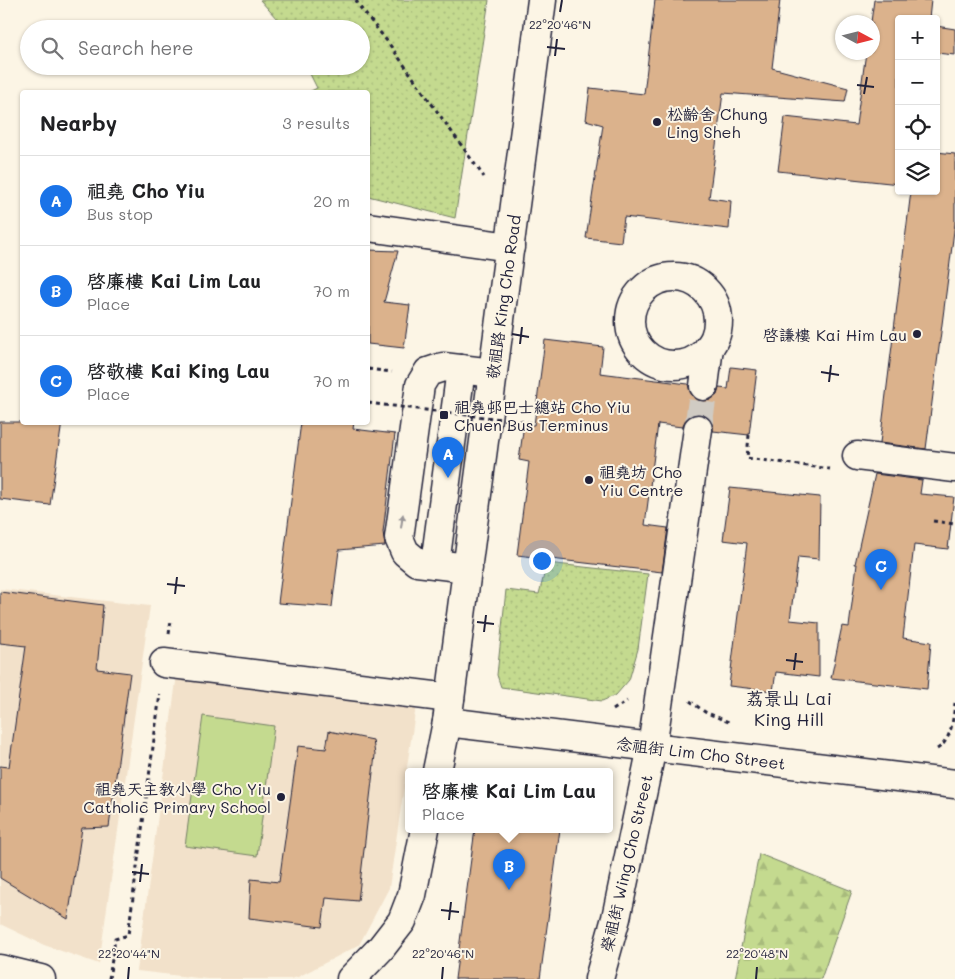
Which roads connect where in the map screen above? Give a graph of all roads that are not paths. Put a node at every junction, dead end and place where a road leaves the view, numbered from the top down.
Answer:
1 (542, 0) edge
2 (370, 227) edge
3 (510, 247) junction
4 (709, 347) dead end
5 (461, 369) junction
6 (493, 373) junction
7 (704, 386) tunnel mouth
8 (698, 429) tunnel mouth
9 (857, 456) dead end
10 (955, 468) edge
11 (435, 564) junction
12 (468, 568) junction
13 (164, 663) road end
14 (449, 710) junction
15 (652, 747) junction
16 (438, 768) edge
17 (955, 784) edge
18 (423, 833) edge
19 (0, 969) edge
20 (41, 979) edge
21 (351, 979) edge
22 (598, 979) edge

1 - 3 street, 敬祖路 King Cho Road
2 - 3 street
3 - 6 street, 敬祖路 King Cho Road
4 - 7 street
5 - 6 street
5 - 11 street
11 -> 5 street
6 - 12 street, 敬祖路 King Cho Road
8 - 15 street, 榮祖街 Wing Cho Street
9 - 10 street
11 - 12 street
12 - 14 street, 敬祖路 King Cho Road
13 - 14 street, 念祖街 Lim Cho Street
14 - 15 street, 念祖街 Lim Cho Street
14 - 16 street, 敬祖路 King Cho Road
15 - 17 street, 念祖街 Lim Cho Street
15 - 22 street, 榮祖街 Wing Cho Street
18 - 21 street
19 - 20 street

